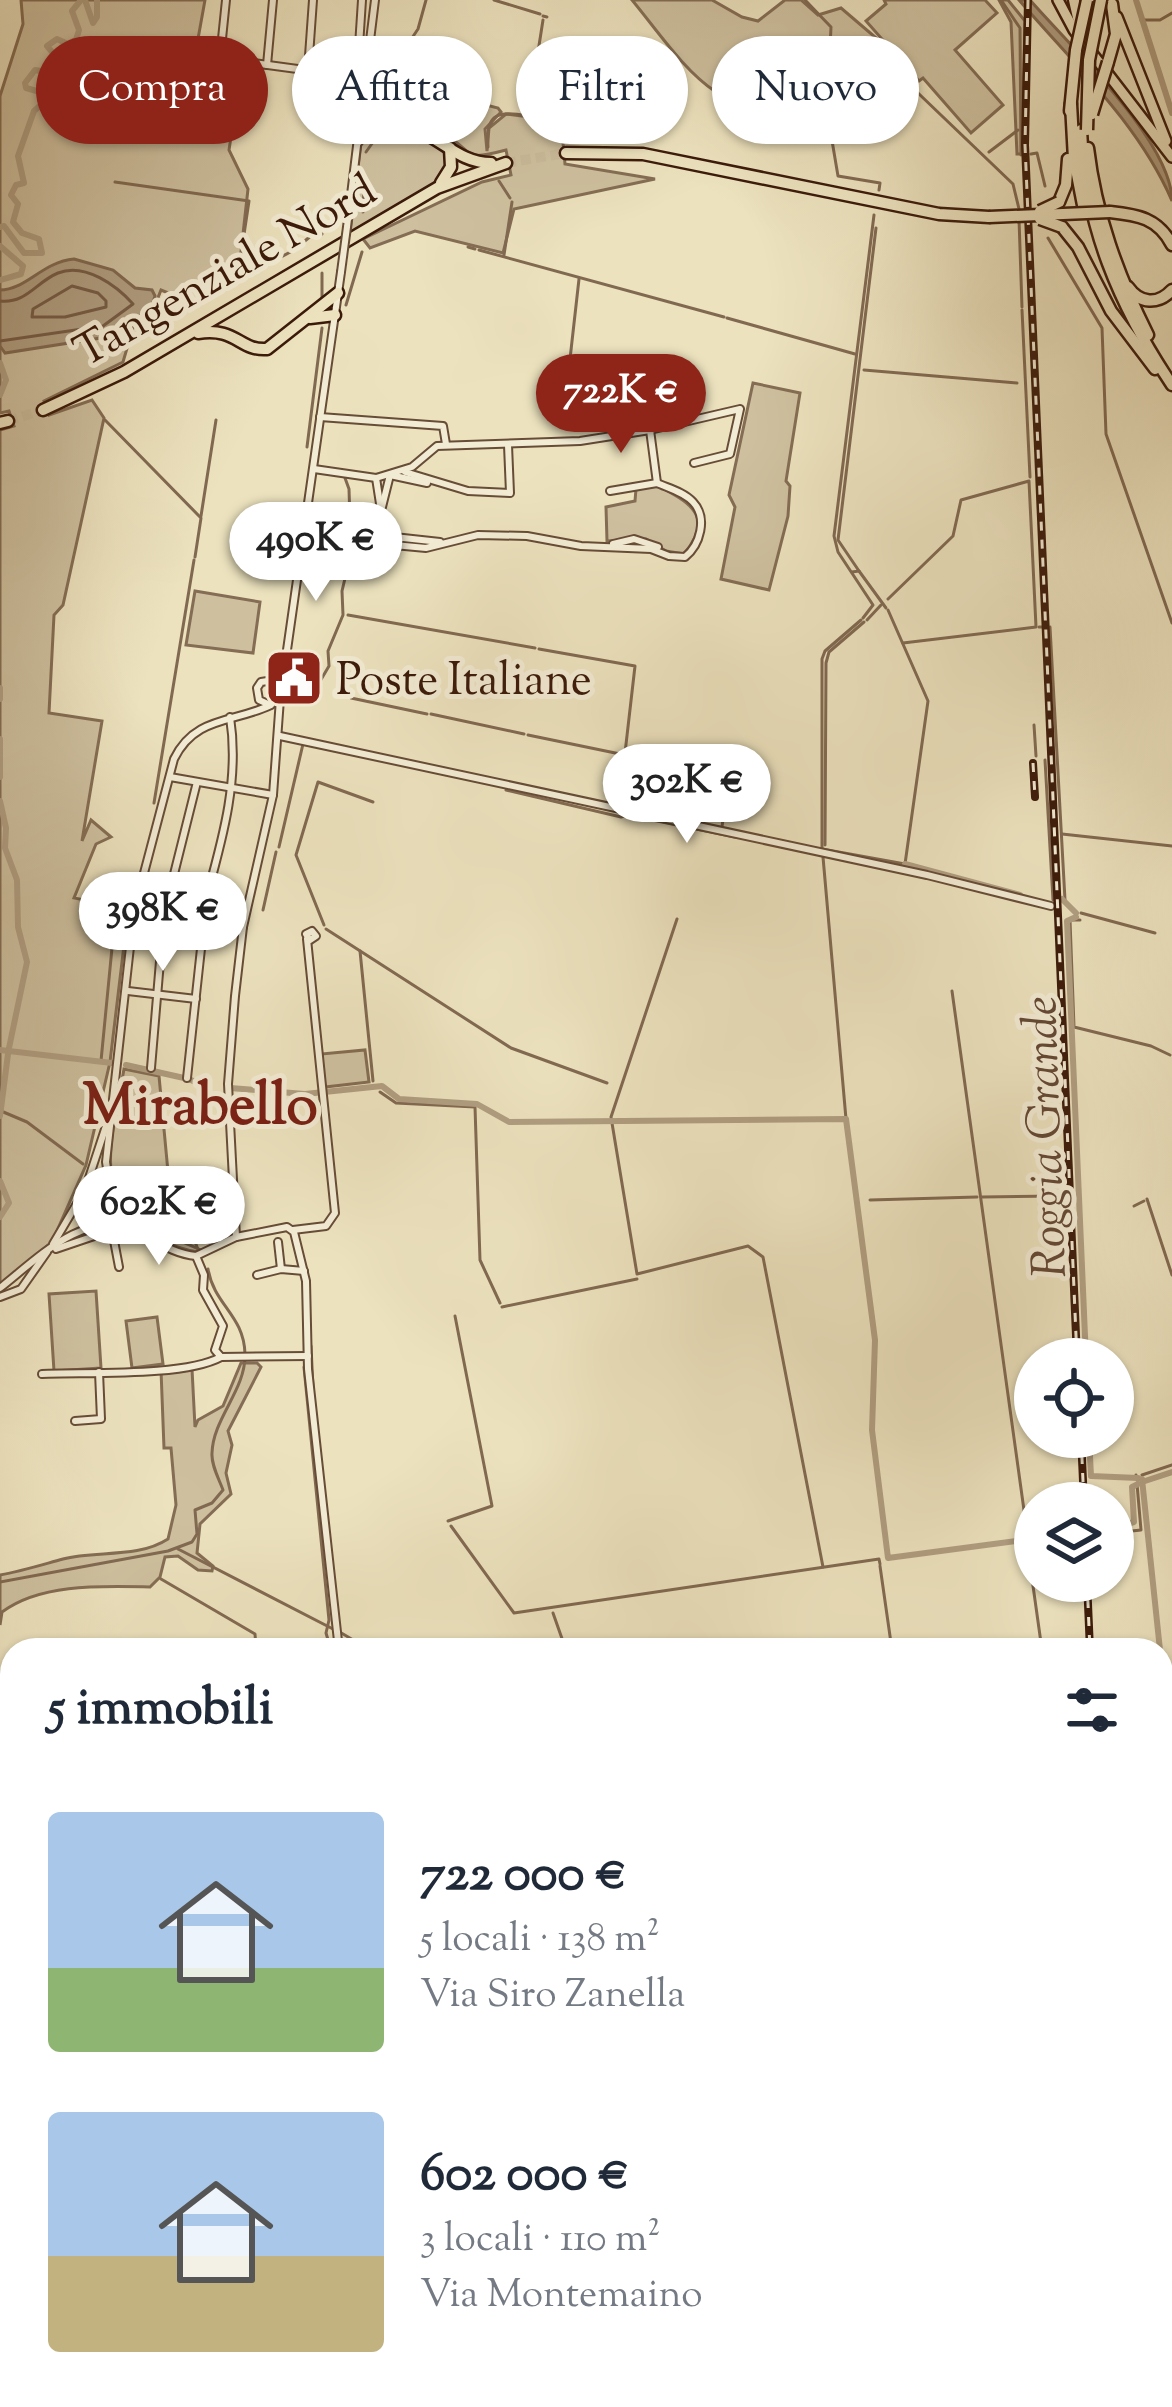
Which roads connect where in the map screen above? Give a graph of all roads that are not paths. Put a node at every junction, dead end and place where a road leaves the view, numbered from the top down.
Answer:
1 (226, 0) edge
2 (273, 0) edge
3 (313, 0) edge
4 (362, 0) edge
5 (375, 0) edge
6 (1056, 0) edge
7 (1074, 0) edge
8 (1105, 3) edge
9 (222, 36) edge
10 (310, 36) edge
11 (361, 36) edge
12 (370, 36) edge
13 (1076, 50) junction
14 (268, 54) edge
15 (1136, 65) junction
16 (1114, 80) junction
17 (1071, 104) junction
18 (1084, 130) junction
19 (357, 144) edge
20 (359, 144) edge
21 (446, 144) edge
22 (450, 148) junction
23 (566, 152) tunnel mouth
24 (355, 157) junction
25 (1172, 157) edge
26 (1091, 168) junction
27 (437, 188) junction
28 (985, 217) junction
29 (1108, 240) junction
30 (1172, 245) edge
31 (1104, 258) junction
32 (1172, 290) edge
33 (338, 293) junction
34 (251, 298) junction
35 (314, 315) junction
36 (335, 315) junction
37 (334, 332) junction
38 (189, 335) junction
39 (238, 338) junction
40 (1172, 373) edge
41 (1172, 386) edge
42 (43, 410) tunnel mouth
43 (724, 410) junction
44 (320, 417) junction
45 (650, 430) junction
46 (736, 434) junction
47 (446, 444) junction
48 (508, 445) junction
49 (694, 463) dead end
50 (313, 469) junction
51 (401, 471) junction
52 (390, 476) junction
53 (376, 478) junction
54 (656, 483) junction
55 (443, 484) junction
56 (610, 491) dead end
57 (381, 512) junction
58 (287, 667) junction
59 (274, 680) junction
60 (258, 698) junction
61 (277, 700) junction
62 (244, 713) junction
63 (230, 717) junction
64 (280, 736) junction
65 (170, 777) junction
66 (197, 782) junction
67 (232, 788) junction
68 (273, 795) junction
69 (1050, 906) dead end
70 (134, 910) junction
71 (164, 914) junction
72 (202, 921) junction
73 (243, 926) junction
74 (307, 939) dead end
75 (126, 991) junction
76 (158, 995) junction
77 (196, 998) junction
78 (151, 1068) dead end
79 (188, 1078) dead end
80 (115, 1090) junction
81 (84, 1192) junction
82 (111, 1193) junction
83 (114, 1203) junction
84 (75, 1212) junction
85 (95, 1229) junction
86 (293, 1230) junction
87 (136, 1231) junction
88 (236, 1237) junction
89 (278, 1242) dead end
90 (51, 1248) junction
91 (196, 1256) junction
92 (119, 1267) dead end
93 (280, 1269) junction
94 (304, 1271) junction
95 (257, 1275) dead end
96 (0, 1288) edge
97 (0, 1297) edge
98 (218, 1353) junction
99 (308, 1356) junction
100 (99, 1372) junction
101 (42, 1375) dead end
102 (75, 1420) dead end
103 (338, 1638) edge

1 - 9 street
2 - 14 street
3 - 10 street
4 - 11 street
5 - 12 street
6 - 16 main road
7 - 13 highway, bridge
8 - 13 highway, bridge
8 - 15 main road
8 - 18 highway, bridge
8 - 26 highway, bridge
13 - 17 highway
15 - 16 main road
15 - 25 main road
16 - 25 main road
17 - 28 highway, bridge
17 - 31 highway
18 - 26 highway
18 - 31 highway
19 - 24 street
20 - 24 street
21 - 22 highway
22 - 27 highway
22 - 27 highway, Tangenziale Nord
23 - 28 highway
24 - 33 street, bridge
26 - 29 highway
27 - 34 highway, Tangenziale Nord
28 - 30 highway, bridge
28 - 41 highway, bridge
29 - 32 highway
29 - 40 highway
31 - 41 highway
33 - 35 highway
33 - 36 street
34 - 38 highway, Tangenziale Nord
34 - 39 highway
35 - 36 highway
35 - 37 highway
35 - 39 highway
36 - 37 street
37 - 44 street
38 - 39 highway
38 - 42 highway, Tangenziale Nord
43 - 45 street
43 - 46 street
43 - 46 street
44 - 47 street
44 - 50 street
45 - 48 street
45 - 54 street
46 - 49 street
47 - 48 street
47 - 51 street
48 - 55 street
50 - 53 street
50 - 58 street
51 - 52 street
51 - 55 street
52 - 53 street
52 - 55 street
52 - 57 street
53 - 57 street
54 - 56 street
54 - 57 street
58 - 59 street
58 - 61 street
59 - 60 street
59 - 61 street
60 - 61 street
60 - 62 street
61 - 62 street
61 - 64 street
62 - 63 street
63 - 65 street
63 - 67 street
64 - 68 street
64 - 69 street
65 - 66 street
65 - 70 street
66 - 67 street
66 - 71 street
67 - 68 street
67 - 72 street
68 - 73 street
70 - 71 street
70 - 75 street
71 - 72 street
71 - 76 street
72 - 73 street
72 - 77 street
73 - 88 street
74 - 86 street
75 - 76 street
75 - 80 street
76 - 77 street
76 - 78 street
77 - 79 street
80 - 81 street
80 - 82 street
81 - 82 street
81 - 84 street
82 - 83 street
83 - 85 street
83 - 87 street
84 - 85 street
84 - 90 street
85 - 87 street
85 - 90 street
85 - 92 street
86 - 88 street
86 - 94 street
87 - 91 street
88 - 91 street
89 - 93 street
90 - 96 street
90 - 97 street
91 - 98 street
93 - 94 street
93 - 95 street
94 - 99 street
98 - 99 street
98 - 100 street
99 - 103 street
100 - 101 street
100 - 102 street

